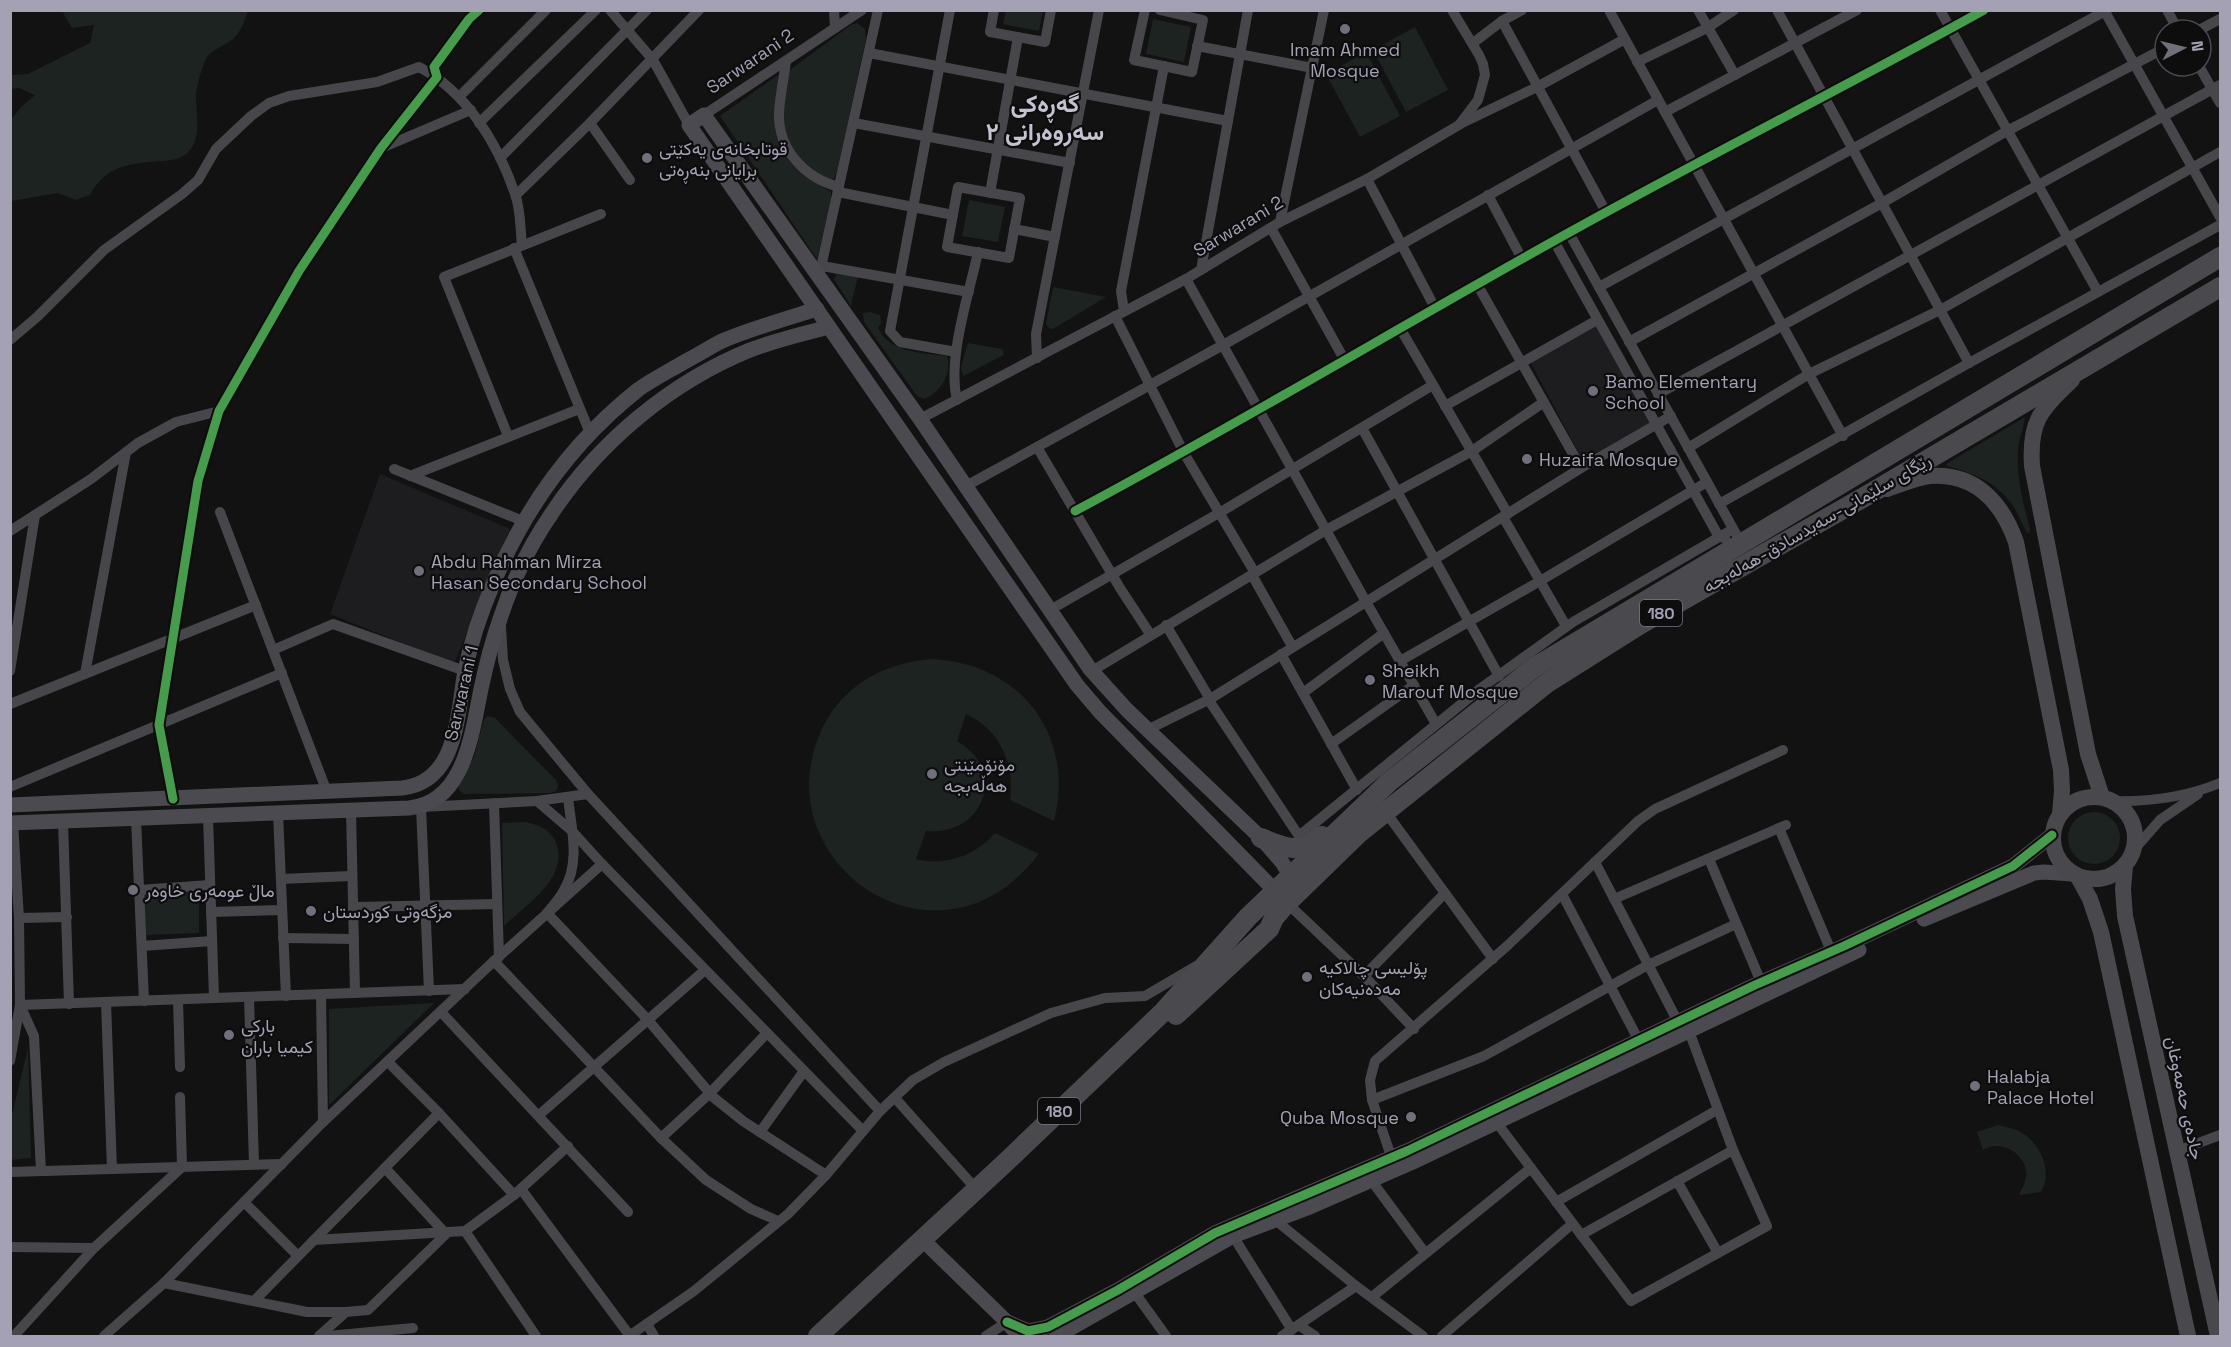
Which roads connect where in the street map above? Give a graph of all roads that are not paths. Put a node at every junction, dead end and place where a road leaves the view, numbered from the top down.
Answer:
1 (479, 10) edge
2 (546, 10) edge
3 (596, 10) edge
4 (610, 10) edge
5 (647, 10) edge
6 (699, 10) edge
7 (834, 10) edge
8 (862, 10) edge
9 (878, 10) edge
10 (950, 10) edge
11 (994, 10) edge
12 (1051, 10) edge
13 (1099, 10) edge
14 (1145, 10) edge
15 (1160, 10) edge
16 (1248, 10) edge
17 (1324, 10) edge
18 (1452, 10) edge
19 (1522, 10) edge
20 (1609, 10) edge
21 (1698, 10) edge
22 (1734, 10) edge
23 (1777, 10) edge
24 (1857, 10) edge
25 (1940, 10) edge
26 (1984, 10) edge
27 (2105, 11) edge
28 (1173, 12) edge
29 (466, 15) edge
30 (1502, 21) junction
31 (835, 28) junction
32 (1707, 28) junction
33 (1951, 29) junction
34 (628, 32) junction
35 (1018, 37) junction
36 (1625, 39) junction
37 (1473, 44) junction
38 (1795, 44) junction
39 (1197, 46) junction
40 (869, 53) junction
41 (1240, 54) junction
42 (2153, 54) edge
43 (653, 60) junction
44 (786, 61) junction
45 (1637, 62) junction
46 (2134, 64) junction
47 (940, 66) junction
48 (1164, 66) junction
49 (1313, 68) junction
50 (1735, 75) junction
51 (437, 77) junction
52 (1010, 79) junction
53 (1979, 80) junction
54 (1538, 87) junction
55 (2217, 87) edge
56 (1083, 93) junction
57 (1823, 96) junction
58 (459, 97) junction
59 (1658, 100) junction
60 (2220, 104) edge
61 (1156, 107) junction
62 (471, 110) junction
63 (1665, 112) junction
64 (704, 116) junction
65 (2163, 117) junction
66 (1228, 121) junction
67 (479, 123) junction
68 (590, 123) junction
69 (854, 123) junction
70 (689, 125) junction
71 (1459, 125) junction
72 (2007, 131) junction
73 (927, 136) junction
74 (381, 148) junction
75 (998, 149) junction
76 (1571, 149) junction
77 (1852, 149) junction
78 (2220, 152) edge
79 (500, 158) junction
80 (1070, 163) junction
81 (1694, 165) junction
82 (2191, 167) junction
83 (1367, 179) junction
84 (630, 180) dead end
85 (2037, 185) junction
86 (838, 189) junction
87 (990, 193) junction
88 (516, 195) junction
89 (1488, 195) junction
90 (1882, 203) junction
91 (913, 207) junction
92 (1606, 212) junction
93 (601, 214) dead end
94 (953, 215) junction
95 (2220, 217) edge
96 (1724, 219) junction
97 (1276, 225) junction
98 (2220, 225) edge
99 (1014, 229) junction
100 (1569, 233) junction
101 (1055, 237) junction
102 (2067, 239) junction
103 (1554, 241) junction
104 (1400, 245) junction
105 (518, 246) junction
106 (978, 252) junction
107 (1911, 257) junction
108 (2220, 258) edge
109 (1522, 259) junction
110 (1201, 270) junction
111 (821, 271) junction
112 (1753, 273) junction
113 (1186, 279) junction
114 (900, 280) junction
115 (1477, 284) junction
116 (2176, 284) junction
117 (1599, 287) junction
118 (2220, 287) edge
119 (969, 292) junction
120 (2098, 292) junction
121 (1309, 296) junction
122 (2189, 305) junction
123 (1435, 308) junction
124 (817, 309) junction
125 (1940, 310) junction
126 (1120, 314) junction
127 (1597, 320) junction
128 (1782, 325) junction
129 (829, 327) junction
130 (1400, 328) junction
131 (10, 340) edge
132 (1629, 342) junction
133 (1223, 345) junction
134 (956, 352) junction
135 (1037, 358) junction
136 (1344, 359) junction
137 (1523, 362) junction
138 (1969, 363) junction
139 (2088, 364) junction
140 (1809, 374) junction
141 (1150, 385) junction
142 (1433, 385) junction
143 (1658, 394) junction
144 (957, 400) junction
145 (1544, 402) junction
146 (1445, 406) junction
147 (1258, 408) junction
148 (579, 409) junction
149 (219, 411) junction
150 (1671, 416) junction
151 (920, 419) junction
152 (1656, 424) junction
153 (1362, 428) junction
154 (590, 433) junction
155 (508, 436) junction
156 (1843, 436) junction
157 (1038, 447) junction
158 (1688, 448) junction
159 (1472, 451) junction
160 (126, 452) junction
161 (1184, 453) junction
162 (1581, 468) junction
163 (394, 469) dead end
164 (1292, 470) junction
165 (410, 476) junction
166 (1707, 482) junction
167 (549, 485) junction
168 (966, 486) junction
169 (1692, 491) junction
170 (1397, 492) junction
171 (565, 495) junction
172 (1866, 496) junction
173 (1719, 504) junction
174 (1075, 511) junction
175 (220, 512) dead end
176 (1219, 513) junction
177 (36, 515) junction
178 (1505, 516) junction
179 (523, 521) junction
180 (1326, 530) junction
181 (10, 531) edge
182 (1737, 536) junction
183 (1719, 537) junction
184 (1435, 558) junction
185 (1751, 561) junction
186 (1113, 574) junction
187 (1253, 574) junction
188 (1540, 581) junction
189 (1033, 584) junction
190 (1015, 596) junction
191 (1365, 600) junction
192 (256, 605) junction
193 (1050, 610) junction
194 (500, 618) junction
195 (1469, 622) junction
196 (1166, 625) junction
197 (1566, 626) junction
198 (1384, 633) junction
199 (1150, 634) junction
200 (173, 638) junction
201 (1293, 646) junction
202 (273, 650) junction
203 (1281, 654) junction
204 (1400, 661) junction
205 (1092, 670) junction
206 (10, 671) edge
207 (465, 671) junction
208 (282, 673) junction
209 (85, 674) junction
210 (1499, 676) junction
211 (1414, 685) junction
212 (1303, 693) junction
213 (1209, 699) junction
214 (10, 704) edge
215 (1436, 724) junction
216 (159, 725) junction
217 (1147, 730) junction
218 (1331, 744) junction
219 (1783, 750) dead end
220 (2220, 783) edge
221 (10, 787) edge
222 (2205, 789) junction
223 (327, 792) junction
224 (588, 794) junction
225 (233, 796) junction
226 (568, 797) junction
227 (1373, 798) junction
228 (172, 799) junction
229 (2107, 799) junction
230 (12, 801) edge
231 (537, 801) junction
232 (494, 803) junction
233 (420, 807) junction
234 (351, 810) junction
235 (278, 813) junction
236 (2060, 814) junction
237 (234, 815) junction
238 (208, 816) junction
239 (136, 819) junction
240 (63, 822) junction
241 (12, 823) edge
242 (572, 831) junction
243 (2052, 835) junction
244 (1261, 838) junction
245 (1708, 859) junction
246 (2129, 859) junction
247 (1595, 862) junction
248 (602, 864) junction
249 (351, 876) junction
250 (1291, 876) junction
251 (2075, 876) junction
252 (281, 879) junction
253 (210, 885) junction
254 (139, 890) junction
255 (14, 893) edge
256 (1445, 893) junction
257 (1562, 894) junction
258 (1614, 899) junction
259 (1285, 901) junction
260 (497, 904) junction
261 (353, 907) junction
262 (425, 907) junction
263 (282, 910) junction
264 (211, 912) junction
265 (547, 913) junction
266 (1917, 916) junction
267 (67, 917) junction
268 (19, 918) junction
269 (1736, 924) junction
270 (283, 938) junction
271 (354, 939) junction
272 (212, 941) junction
273 (142, 946) junction
274 (1219, 952) junction
275 (1840, 953) junction
276 (496, 959) junction
277 (1493, 959) junction
278 (1648, 965) junction
279 (705, 970) junction
280 (15, 971) edge
281 (1364, 976) junction
282 (1761, 982) junction
283 (1610, 986) junction
284 (465, 989) junction
285 (429, 991) junction
286 (355, 993) junction
287 (321, 994) junction
288 (286, 996) junction
289 (249, 997) junction
290 (214, 998) junction
291 (178, 1000) junction
292 (144, 1001) junction
293 (106, 1002) junction
294 (69, 1004) junction
295 (20, 1005) junction
296 (441, 1012) junction
297 (648, 1020) junction
298 (1683, 1027) junction
299 (1414, 1029) junction
300 (767, 1033) junction
301 (1639, 1041) junction
302 (10, 1061) edge
303 (388, 1062) junction
304 (180, 1067) dead end
305 (594, 1067) junction
306 (1594, 1069) junction
307 (804, 1071) junction
308 (710, 1093) junction
309 (180, 1096) dead end
310 (895, 1098) junction
311 (1372, 1100) junction
312 (1717, 1110) junction
313 (880, 1111) junction
314 (439, 1113) junction
315 (540, 1115) junction
316 (323, 1122) junction
317 (1497, 1123) junction
318 (863, 1131) junction
319 (760, 1132) junction
320 (2220, 1134) edge
321 (661, 1138) junction
322 (568, 1146) junction
323 (1733, 1150) junction
324 (2177, 1152) junction
325 (1392, 1159) junction
326 (254, 1164) junction
327 (282, 1164) junction
328 (182, 1167) junction
329 (385, 1168) junction
330 (1531, 1168) junction
331 (111, 1169) junction
332 (41, 1171) junction
333 (10, 1172) edge
334 (826, 1175) junction
335 (1371, 1180) junction
336 (1677, 1181) junction
337 (983, 1186) junction
338 (517, 1192) junction
339 (1307, 1201) junction
340 (244, 1202) junction
341 (1556, 1202) junction
342 (628, 1212) dead end
343 (1274, 1219) junction
344 (778, 1221) junction
345 (1572, 1224) junction
346 (465, 1231) junction
347 (446, 1234) junction
348 (1581, 1235) junction
349 (1233, 1236) junction
350 (314, 1240) junction
351 (925, 1242) junction
352 (10, 1248) edge
353 (94, 1248) junction
354 (1425, 1253) junction
355 (1718, 1253) junction
356 (298, 1256) junction
357 (164, 1283) junction
358 (1356, 1286) junction
359 (1135, 1293) junction
360 (1372, 1297) junction
361 (254, 1301) junction
362 (346, 1312) junction
363 (1007, 1322) junction
364 (647, 1324) junction
365 (413, 1328) dead end
366 (1291, 1331) edge
367 (1160, 1334) edge
368 (14, 1336) edge
369 (104, 1336) edge
370 (319, 1336) edge
371 (328, 1336) edge
372 (536, 1336) edge
373 (630, 1336) edge
374 (654, 1336) edge
375 (818, 1336) edge
376 (827, 1336) edge
377 (986, 1336) edge
378 (1018, 1336) edge
379 (1057, 1336) edge
380 (1314, 1336) edge
381 (1423, 1336) edge
382 (1442, 1336) edge
383 (2188, 1336) edge
384 (2218, 1336) edge

1 - 29 street
2 - 58 street
3 - 67 street
4 - 34 street
5 - 34 street
6 - 43 street
7 - 31 street
8 - 31 street, Sarwarani 2
9 - 40 street
10 - 47 street
11 - 35 street
12 - 35 street
13 - 56 street
14 - 48 street
15 - 28 street
16 - 41 street
17 - 49 street
18 - 37 street, Sarwarani 2
19 - 30 street
20 - 36 street
21 - 32 street
22 - 32 street
23 - 38 street
24 - 38 street
25 - 33 street
26 - 33 street
27 - 46 street
27 - 53 street
28 - 39 street
29 - 51 street
30 - 37 street
30 - 54 street
31 - 44 street, Sarwarani 2
32 - 45 street
32 - 50 street
33 - 53 street
33 - 57 street
34 - 43 street
34 - 79 street
35 - 52 street
36 - 45 street
36 - 54 street
37 - 71 street, Sarwarani 2
38 - 50 street
38 - 57 street
39 - 41 street
39 - 48 street
40 - 47 street
40 - 69 street
41 - 49 street
41 - 66 street
42 - 46 street
43 - 68 street
43 - 70 street
44 - 64 street, Sarwarani 2
44 - 86 street
45 - 59 street
46 - 65 street
46 - 72 street
47 - 52 street
47 - 73 street
48 - 61 street
49 - 97 street
50 - 63 street
51 - 58 street
51 - 74 street
51 - 131 street
52 - 56 street
52 - 75 street
53 - 72 street
53 - 77 street
54 - 71 street
54 - 76 street
55 - 60 street
55 - 65 street
56 - 61 street
56 - 80 street
57 - 77 street
57 - 81 street
58 - 62 street
59 - 63 street
59 - 76 street
61 - 66 street
61 - 126 street
62 - 67 street
62 - 74 street
63 - 81 street
64 - 70 main road, Sarwarani 2
64 - 111 main road
65 - 82 street
65 - 85 street
66 - 110 street
67 - 79 street
68 - 84 street
68 - 88 street
69 - 73 street
69 - 86 street
70 - 124 main road
71 - 83 street, Sarwarani 2
72 - 85 street
72 - 90 street
73 - 75 street
73 - 91 street
74 - 149 street
75 - 80 street
75 - 87 street
76 - 89 street
76 - 92 street
77 - 90 street
77 - 96 street
78 - 82 street
79 - 88 street
80 - 101 street
81 - 92 street
81 - 96 street
82 - 95 street
82 - 102 street
83 - 97 street, Sarwarani 2
83 - 104 street
85 - 102 street
85 - 107 street
86 - 91 street
86 - 111 street
87 - 94 street
87 - 99 street
88 - 105 street
89 - 104 street
89 - 109 street
90 - 107 street
90 - 112 street
91 - 94 street
91 - 114 street
92 - 100 street
93 - 105 street
94 - 106 street
96 - 112 street
96 - 117 street
97 - 110 street, Sarwarani 2
97 - 121 street
98 - 120 street
99 - 101 street
99 - 106 street
100 - 103 street
100 - 117 street
101 - 135 street
102 - 120 street
102 - 125 street
103 - 109 street
103 - 127 street
104 - 121 street
104 - 123 street
105 - 148 street
105 - 155 street
106 - 119 street
107 - 125 street
107 - 128 street
108 - 116 highway, رێگای سلێمانی-سەیدسادق-هەلەبجە / 180
109 - 115 street
110 - 113 street, Sarwarani 2
111 - 114 street
111 - 151 main road
112 - 128 street
112 - 132 street
113 - 126 street, Sarwarani 2
113 - 133 street
114 - 119 street
114 - 134 street
115 - 123 street
115 - 137 street
116 - 122 highway
116 - 182 highway, رێگای سلێمانی-سەیدسادق-هەلەبجە / 180
117 - 132 street
118 - 122 highway, رێگای سلێمانی-سەیدسادق-هەلەبجە / 180
119 - 134 street
120 - 138 street
121 - 133 street
121 - 136 street
122 - 139 highway, رێگای سلێمانی-سەیدسادق-هەلەبجە / 180
123 - 130 street
124 - 129 main road
124 - 154 main road
125 - 138 street
125 - 140 street
126 - 135 street, Sarwarani 2
126 - 141 street
127 - 137 street
127 - 152 street
128 - 140 street
128 - 143 street
129 - 171 main road, Sarwarani 1
129 - 190 main road
130 - 136 street
130 - 142 street
132 - 143 street
133 - 141 street
133 - 147 street
134 - 144 street
135 - 144 street, Sarwarani 2
136 - 147 street
137 - 145 street
137 - 146 street
138 - 156 street
139 - 172 highway, رێگای سلێمانی-سەیدسادق-هەلەبجە / 180
139 - 229 main road
140 - 156 street
140 - 158 street
141 - 157 street
141 - 161 street
142 - 146 street
142 - 153 street
143 - 150 street
144 - 151 street, Sarwarani 2
145 - 159 street
145 - 162 street
146 - 159 street
147 - 161 street
147 - 164 street
148 - 154 street
148 - 155 street
149 - 160 street
149 - 200 street
150 - 152 street
150 - 158 street
151 - 168 main road
152 - 162 street
152 - 169 street
153 - 164 street
153 - 170 street
154 - 167 main road
155 - 165 street
156 - 173 street
157 - 168 street
157 - 174 street
158 - 166 street
159 - 170 street
159 - 178 street
160 - 177 street
160 - 209 street
161 - 174 street
161 - 176 street
162 - 178 street
163 - 165 street
164 - 176 street
164 - 180 street
165 - 179 street
166 - 169 street
166 - 173 street
167 - 171 main road
167 - 179 main road
168 - 189 main road
169 - 183 street
169 - 188 street
170 - 180 street
170 - 184 street
171 - 194 main road, Sarwarani 1
172 - 185 highway, رێگای سلێمانی-سەیدسادق-هەلەبجە / 180
172 - 236 main road
173 - 182 street
174 - 186 street
175 - 192 street
176 - 186 street
176 - 187 street
177 - 181 street
177 - 206 street
178 - 184 street
178 - 188 street
179 - 207 main road
180 - 187 street
180 - 191 street
182 - 183 street
182 - 183 street
182 - 185 street
182 - 227 highway, رێگای سلێمانی-سەیدسادق-هەلەبجە / 180
183 - 197 street
184 - 191 street
184 - 195 street
185 - 227 highway, رێگای سلێمانی-سەیدسادق-هەلەبجە / 180
186 - 193 street
186 - 199 street
187 - 196 street
187 - 201 street
188 - 195 street
188 - 197 street
189 - 190 main road
189 - 193 main road
190 - 259 main road
191 - 198 street
191 - 201 street
192 - 200 street
192 - 202 street
193 - 205 main road
194 - 224 street
194 - 233 main road, Sarwarani 1
195 - 204 street
195 - 210 street
196 - 199 street
196 - 213 street
197 - 210 street
198 - 204 street
198 - 212 street
199 - 205 street
200 - 209 street
200 - 216 street
201 - 203 street
202 - 207 street
202 - 208 street
203 - 212 street
203 - 213 street
204 - 211 street
205 - 217 main road
207 - 223 main road
208 - 216 street
208 - 223 street
209 - 214 street
210 - 215 street
211 - 215 street
211 - 218 street
212 - 218 street
213 - 217 street
213 - 227 street
215 - 227 street
216 - 221 street
216 - 228 street
217 - 244 main road
218 - 227 street
219 - 247 street
220 - 222 street
222 - 229 street
222 - 246 street
223 - 225 main road
224 - 226 street
224 - 313 street
225 - 228 main road
225 - 237 main road
226 - 231 street
226 - 242 street
227 - 244 highway
227 - 250 highway, رێگای سلێمانی-سەیدسادق-هەلەبجە / 180
227 - 256 street
227 - 259 highway, رێگای سلێمانی-سەیدسادق-هەلەبجە / 180
228 - 230 main road
229 - 236 main road
229 - 246 main road
231 - 232 street
231 - 242 street
232 - 233 street
232 - 260 street
233 - 234 main road
233 - 262 street
234 - 235 main road
234 - 249 street
235 - 237 main road
235 - 252 street
236 - 243 main road
237 - 238 main road
238 - 239 main road
238 - 253 street
239 - 240 main road
239 - 254 street
240 - 241 main road
240 - 267 street
241 - 255 street
242 - 248 street
242 - 265 street
243 - 251 main road
243 - 266 main road
244 - 250 main road
245 - 258 street
245 - 269 street
245 - 275 street
246 - 251 main road
246 - 324 main road, جادەی حەمەوغان
247 - 257 street
247 - 258 street
248 - 265 street
248 - 279 street
249 - 252 street
249 - 261 street
250 - 259 highway, 180
251 - 266 main road
251 - 383 main road
252 - 263 street
253 - 254 street
253 - 264 street
254 - 273 street
255 - 268 street
256 - 277 street
256 - 281 street
257 - 277 street
257 - 283 street
258 - 278 street
259 - 274 highway, 180
259 - 281 street
259 - 337 highway, رێگای سلێمانی-سەیدسادق-هەلەبجە / 180
260 - 262 street
260 - 276 street
261 - 262 street
261 - 271 street
262 - 285 street
263 - 264 street
263 - 270 street
264 - 272 street
265 - 276 street
265 - 297 street
266 - 275 main road
267 - 268 street
267 - 294 street
268 - 280 street
269 - 278 street
269 - 282 street
270 - 271 street
270 - 288 street
271 - 286 street
272 - 273 street
272 - 290 street
273 - 292 street
274 - 310 street
274 - 337 highway, 180
275 - 282 main road
275 - 298 main road
276 - 284 street
276 - 305 street
277 - 299 street
278 - 283 street
278 - 298 street
279 - 297 street
279 - 300 street
280 - 295 street
281 - 299 street
282 - 298 main road
283 - 301 street
283 - 311 street
284 - 285 street
284 - 296 street
285 - 286 street
286 - 287 street
287 - 288 street
287 - 316 street
288 - 289 street
289 - 290 street
289 - 326 street
290 - 291 street
291 - 292 street
291 - 304 street
292 - 293 street
293 - 294 street
293 - 331 street
294 - 295 street
295 - 302 street
295 - 332 street
296 - 303 street
296 - 315 street
297 - 305 street
297 - 308 street
298 - 301 main road
298 - 306 main road
298 - 312 street
299 - 311 street
300 - 307 street
300 - 308 street
301 - 306 main road
303 - 314 street
303 - 316 street
305 - 315 street
305 - 321 street
306 - 317 main road
306 - 325 main road
307 - 318 street
307 - 319 street
308 - 319 street
308 - 321 street
309 - 328 street
310 - 313 street
310 - 337 street
311 - 325 street
312 - 323 street
312 - 341 street
313 - 318 street
314 - 329 street
314 - 338 street
315 - 322 street
316 - 327 street
317 - 330 street
317 - 335 main road
318 - 334 street
319 - 334 street
320 - 324 street
321 - 344 street
322 - 338 street
322 - 342 street
323 - 336 street
323 - 355 street
324 - 384 main road, جادەی حەمەوغان
325 - 339 main road
326 - 327 street
326 - 328 street
327 - 340 street
328 - 331 street
328 - 353 street
329 - 347 street
329 - 350 street
330 - 341 street
330 - 354 street
331 - 332 street
332 - 333 street
334 - 344 street
335 - 339 main road
335 - 354 street
336 - 348 street
336 - 355 street
337 - 351 highway, 180
338 - 346 street
338 - 373 street
339 - 343 main road
339 - 363 main road
340 - 356 street
340 - 357 street
341 - 345 street
343 - 349 main road
343 - 358 street
344 - 364 street
345 - 348 street
345 - 382 street
346 - 347 street
346 - 372 street
347 - 350 street
347 - 362 street
348 - 355 street
349 - 359 main road
349 - 366 street
350 - 356 street
351 - 363 main road
351 - 375 highway, 180
351 - 376 highway, 180
352 - 353 street
353 - 368 street
354 - 360 street
356 - 361 street
357 - 361 street
357 - 369 street
358 - 360 street
358 - 366 street
359 - 367 street
359 - 379 main road
360 - 381 street
361 - 362 street
362 - 370 street
363 - 377 street
363 - 378 main road
364 - 373 street
364 - 374 street
365 - 371 street
366 - 380 street

